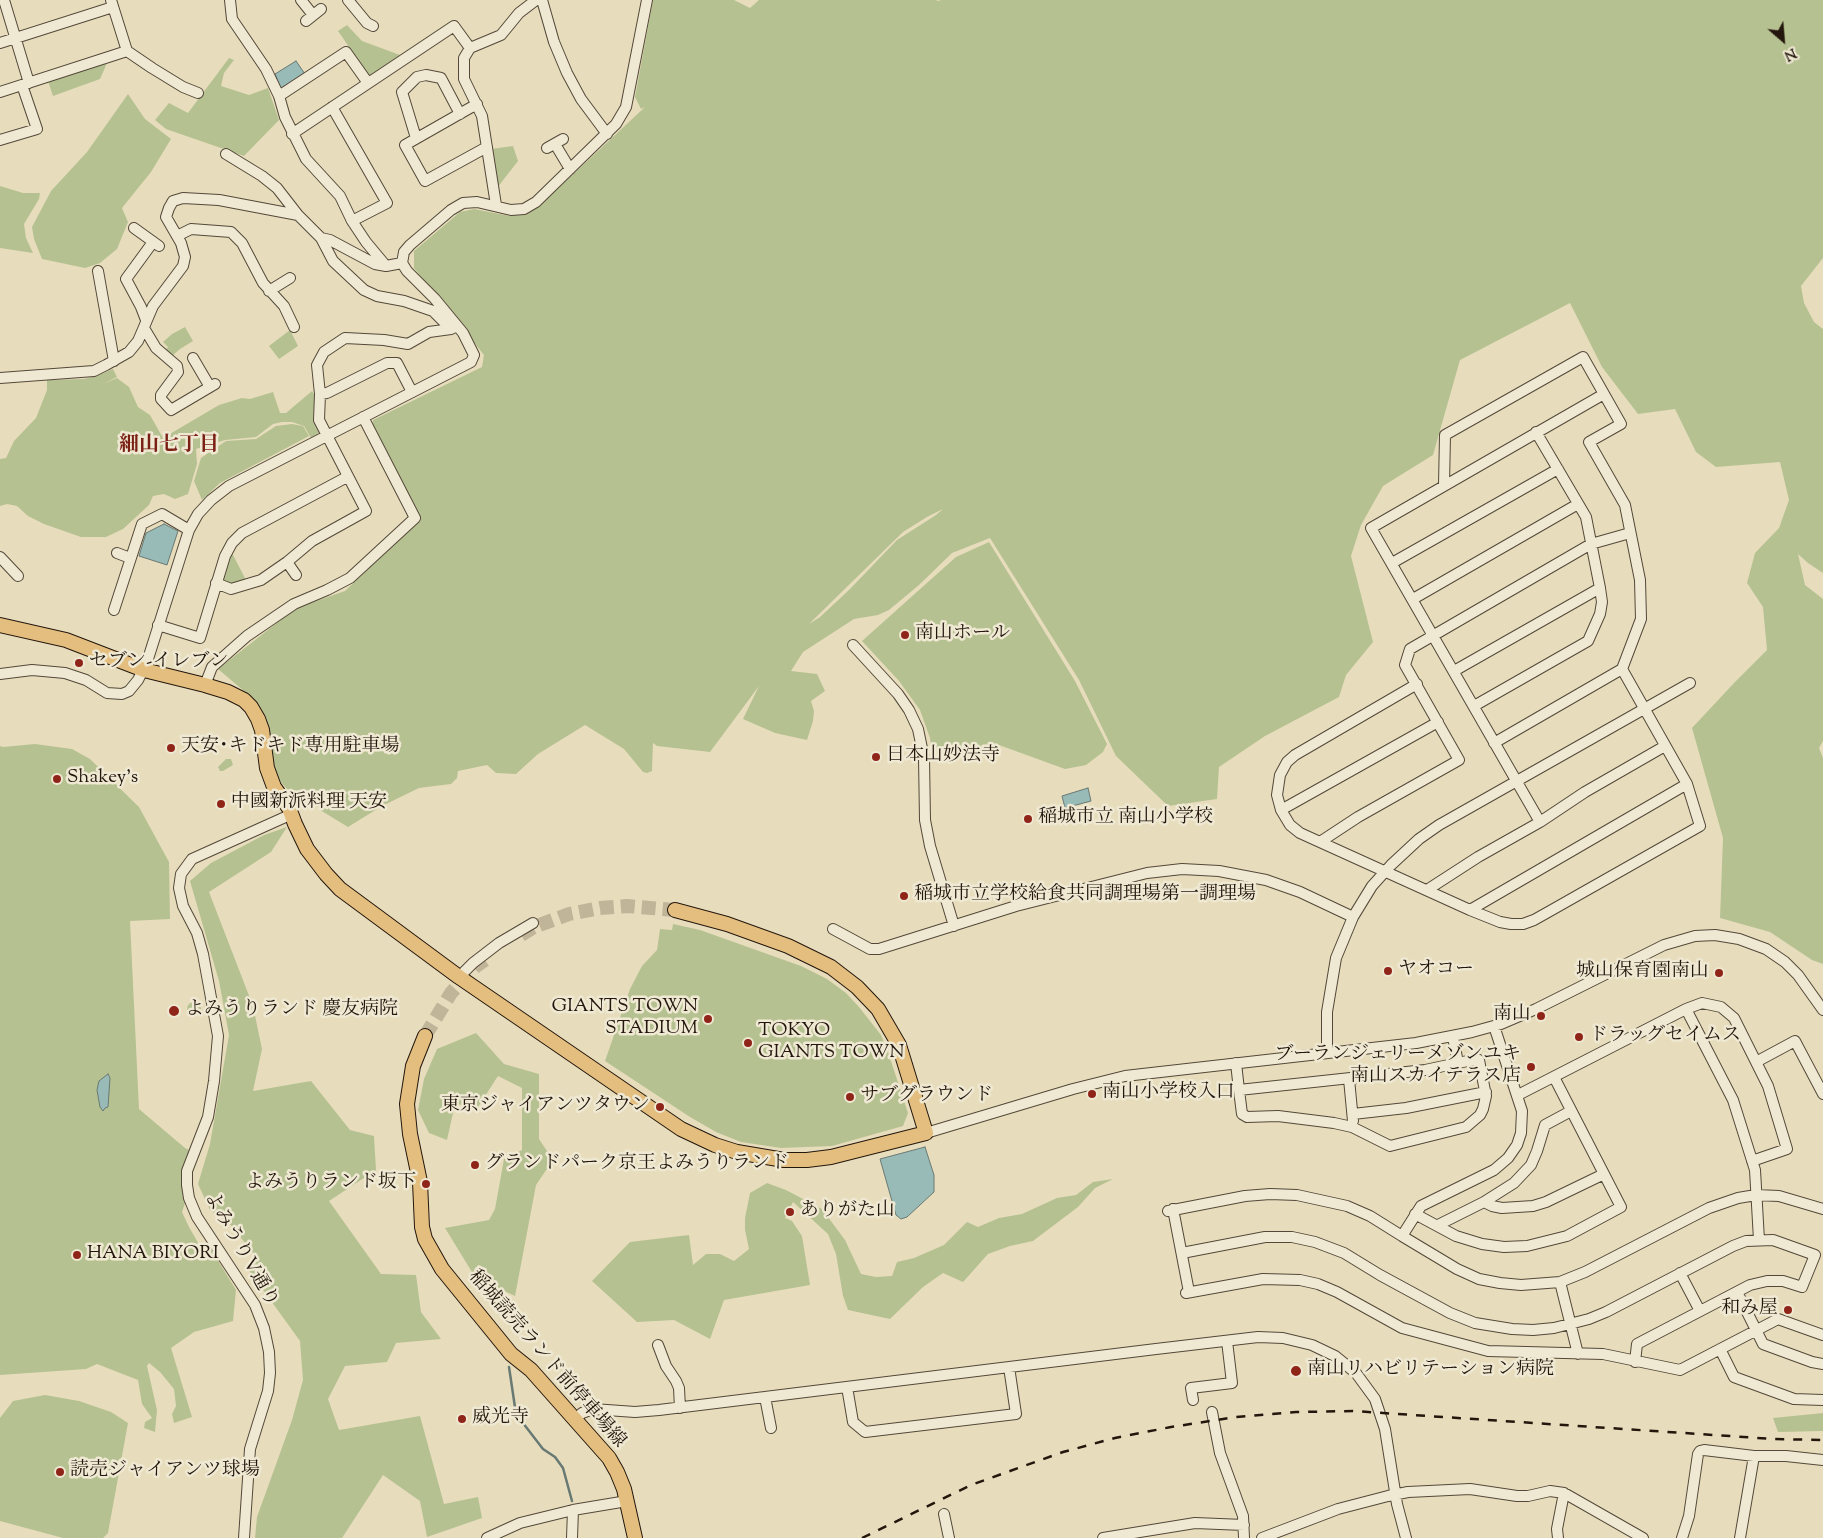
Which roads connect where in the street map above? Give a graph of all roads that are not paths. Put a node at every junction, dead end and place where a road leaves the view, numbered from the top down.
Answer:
1 (4, 0) edge
2 (230, 0) edge
3 (301, 0) edge
4 (348, 0) edge
5 (536, 0) edge
6 (542, 0) edge
7 (647, 0) edge
8 (112, 3) edge
9 (314, 15) dead end
10 (373, 26) dead end
11 (15, 38) junction
12 (0, 43) edge
13 (470, 48) junction
14 (127, 51) junction
15 (368, 83) junction
16 (26, 84) junction
17 (0, 92) edge
18 (198, 93) dead end
19 (278, 96) junction
20 (477, 104) junction
21 (332, 107) junction
22 (460, 114) junction
23 (292, 134) junction
24 (607, 134) junction
25 (416, 138) junction
26 (0, 140) edge
27 (555, 143) dead end
28 (487, 148) junction
29 (226, 154) dead end
30 (570, 169) junction
31 (496, 206) junction
32 (298, 215) junction
33 (352, 221) junction
34 (134, 228) dead end
35 (177, 236) junction
36 (321, 238) junction
37 (402, 263) junction
38 (386, 266) junction
39 (98, 272) dead end
40 (290, 278) dead end
41 (269, 291) junction
42 (145, 324) junction
43 (294, 327) dead end
44 (454, 328) junction
45 (193, 358) dead end
46 (114, 361) junction
47 (0, 378) edge
48 (412, 392) junction
49 (320, 394) junction
50 (1604, 394) junction
51 (363, 417) junction
52 (1536, 432) junction
53 (327, 436) junction
54 (1558, 469) junction
55 (347, 477) junction
56 (1444, 485) junction
57 (1578, 504) junction
58 (189, 530) junction
59 (1630, 533) junction
60 (1591, 544) junction
61 (117, 553) dead end
62 (0, 557) edge
63 (130, 558) junction
64 (287, 562) junction
65 (1392, 563) junction
66 (296, 575) dead end
67 (18, 576) dead end
68 (216, 583) junction
69 (1600, 588) junction
70 (1413, 599) junction
71 (114, 610) dead end
72 (0, 624) edge
73 (158, 625) junction
74 (1433, 635) junction
75 (853, 645) dead end
76 (1622, 669) junction
77 (144, 670) junction
78 (1454, 671) junction
79 (0, 674) edge
80 (1690, 683) dead end
81 (1417, 684) junction
82 (205, 685) junction
83 (1474, 706) junction
84 (1644, 708) junction
85 (1438, 722) junction
86 (1494, 743) junction
87 (1665, 746) junction
88 (1516, 781) junction
89 (1687, 784) junction
90 (1281, 810) junction
91 (292, 814) junction
92 (1540, 822) junction
93 (1320, 842) junction
94 (1385, 871) junction
95 (1427, 890) junction
96 (675, 910) tunnel mouth
97 (1470, 910) junction
98 (1353, 917) junction
99 (533, 923) dead end
100 (954, 926) junction
101 (833, 929) dead end
102 (459, 977) junction
103 (1686, 1010) junction
104 (1823, 1010) edge
105 (1494, 1026) junction
106 (425, 1036) tunnel mouth
107 (1453, 1037) junction
108 (1327, 1052) junction
109 (1756, 1062) junction
110 (1236, 1063) junction
111 (1458, 1063) junction
112 (1554, 1077) junction
113 (1348, 1079) junction
114 (1239, 1090) junction
115 (1486, 1092) junction
116 (1823, 1094) edge
117 (1518, 1095) junction
118 (1571, 1111) junction
119 (1353, 1114) junction
120 (1352, 1127) junction
121 (926, 1133) junction
122 (1752, 1161) junction
123 (1604, 1174) junction
124 (1756, 1195) junction
125 (1484, 1202) junction
126 (1823, 1209) edge
127 (1415, 1214) junction
128 (1438, 1226) junction
129 (1402, 1236) junction
130 (1759, 1240) junction
131 (1182, 1253) junction
132 (1680, 1273) junction
133 (1560, 1282) junction
134 (1737, 1292) junction
135 (1700, 1311) junction
136 (1570, 1325) junction
137 (1756, 1330) junction
138 (1823, 1335) edge
139 (1227, 1341) junction
140 (658, 1345) dead end
141 (1720, 1349) junction
142 (1578, 1354) junction
143 (1635, 1362) junction
144 (1823, 1364) edge
145 (1009, 1367) junction
146 (848, 1386) junction
147 (765, 1397) junction
148 (1193, 1400) dead end
149 (1823, 1400) edge
150 (680, 1408) junction
151 (1212, 1412) dead end
152 (574, 1419) junction
153 (771, 1428) dead end
154 (1754, 1456) junction
155 (1823, 1460) edge
156 (1564, 1493) junction
157 (1395, 1494) junction
158 (628, 1501) junction
159 (573, 1510) junction
160 (944, 1514) dead end
161 (1244, 1525) junction
162 (244, 1538) edge
163 (487, 1538) edge
164 (572, 1538) edge
165 (635, 1538) edge
166 (949, 1538) edge
167 (1103, 1538) edge
168 (1244, 1538) edge
169 (1262, 1538) edge
170 (1406, 1538) edge
171 (1558, 1538) edge
172 (1643, 1538) edge
173 (1682, 1538) edge
174 (1740, 1538) edge

1 - 11 street
2 - 19 street
3 - 9 street
4 - 10 street
5 - 13 street
6 - 24 street
7 - 24 street
8 - 11 street
8 - 14 street
11 - 12 street
11 - 16 street
13 - 15 street
13 - 20 street
14 - 16 street
14 - 18 street
15 - 19 street
15 - 21 street
16 - 17 street
16 - 26 street
19 - 23 street
20 - 22 street
20 - 28 street
21 - 23 street
21 - 33 street
22 - 25 street
22 - 25 street
23 - 33 street
24 - 30 street
25 - 28 street
27 - 30 street
28 - 31 street
29 - 32 street
30 - 31 street
31 - 37 street
32 - 35 street
32 - 36 street
33 - 38 street
34 - 42 street
35 - 41 street
35 - 42 street
36 - 38 street
36 - 44 street
37 - 38 street
37 - 44 street
39 - 46 street
40 - 41 street
41 - 43 street
42 - 45 street
42 - 46 street
44 - 48 street
44 - 49 street
46 - 47 street
48 - 49 street
48 - 51 street
49 - 53 street
50 - 52 street
50 - 56 street
50 - 59 street
51 - 53 street
51 - 82 street
52 - 54 street
52 - 56 street
53 - 55 street
53 - 58 street
54 - 57 street
54 - 65 street
55 - 64 street
55 - 68 street
56 - 65 street
57 - 60 street
57 - 70 street
58 - 63 street
58 - 73 street
59 - 60 street
59 - 76 street
60 - 69 street
60 - 74 street
61 - 63 street
62 - 67 street
63 - 71 street
64 - 66 street
64 - 68 street
65 - 70 street
68 - 73 street
69 - 78 street
69 - 83 street
70 - 74 street
72 - 77 main road
73 - 77 street
74 - 78 street
74 - 81 street
75 - 100 street
76 - 84 street
76 - 86 street
77 - 79 street
77 - 82 main road
78 - 83 street
80 - 84 street
81 - 85 street
81 - 90 street
82 - 91 main road
83 - 86 street
84 - 87 street
84 - 88 street
85 - 90 street
85 - 93 street
86 - 88 street
87 - 89 street
87 - 92 street
88 - 92 street
88 - 94 street
89 - 97 street
89 - 97 street
90 - 93 street
91 - 102 main road
91 - 162 street, よみうりV通り
92 - 95 street
93 - 94 street
94 - 95 street
94 - 98 street
95 - 97 street
96 - 121 main road
98 - 100 street
98 - 108 street
99 - 102 street
100 - 101 street
102 - 121 main road
103 - 109 street
103 - 112 street
103 - 122 street
104 - 105 street
105 - 107 street
105 - 117 street
106 - 152 main road, 稲城読売ランド前停車場線
107 - 108 street
107 - 111 street
108 - 110 street
109 - 116 street
109 - 122 street
110 - 114 street
110 - 121 street
111 - 113 street
111 - 115 street
112 - 117 street
112 - 118 street
113 - 114 street
113 - 119 street
114 - 120 street
115 - 119 street
115 - 120 street
117 - 127 street
118 - 123 street
118 - 125 street
119 - 120 street
122 - 124 street
123 - 125 street
123 - 128 street
124 - 126 street
124 - 130 street
124 - 133 street
125 - 128 street
127 - 128 street
127 - 129 street
129 - 131 street
129 - 133 street
130 - 132 street
130 - 134 street
131 - 136 street
131 - 142 street
132 - 135 street
132 - 136 street
133 - 136 street
134 - 135 street
134 - 137 street
135 - 143 street
136 - 142 street
137 - 138 street
137 - 141 street
137 - 144 street
139 - 145 street
139 - 148 street
139 - 157 street
140 - 150 street
141 - 143 street
141 - 149 street
142 - 143 street
145 - 146 street
145 - 146 street
146 - 147 street
147 - 150 street
147 - 153 street
150 - 152 street
151 - 161 street
152 - 158 main road, 稲城読売ランド前停車場線
154 - 155 street
154 - 173 street
154 - 174 street
156 - 157 street
156 - 171 street
156 - 172 street
157 - 169 street
157 - 170 street
158 - 159 street
158 - 165 main road, 稲城読売ランド前停車場線
159 - 163 street
159 - 164 street
160 - 166 street
161 - 167 street
161 - 168 street

